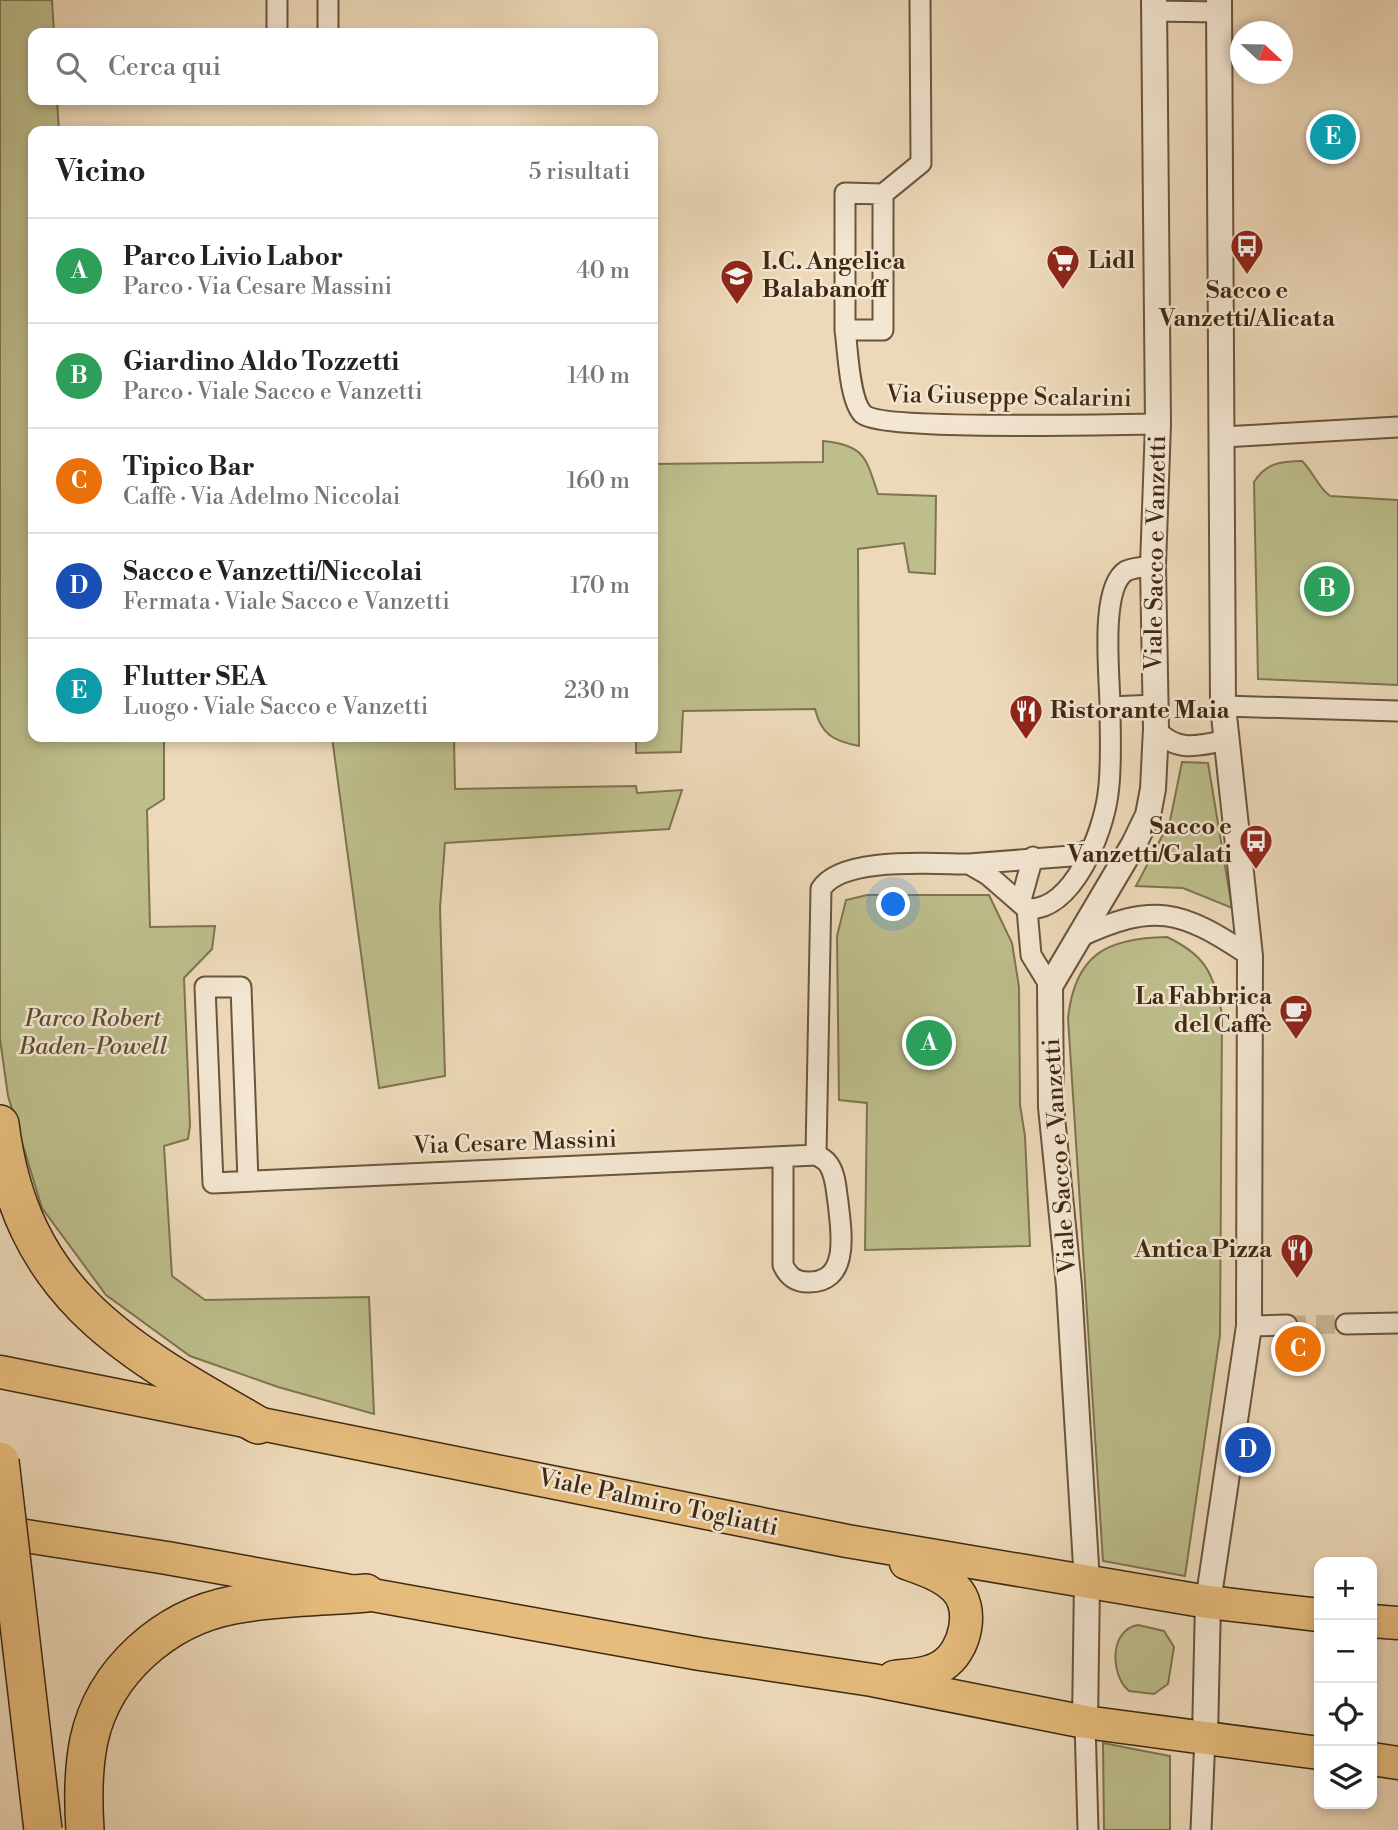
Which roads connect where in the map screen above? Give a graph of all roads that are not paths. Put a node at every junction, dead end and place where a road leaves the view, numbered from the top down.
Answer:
1 (276, 0) edge
2 (328, 0) edge
3 (920, 0) edge
4 (1154, 5) edge
5 (1219, 6) edge
6 (277, 28) edge
7 (328, 28) edge
8 (883, 194) junction
9 (845, 330) junction
10 (1157, 424) junction
11 (1398, 428) edge
12 (1223, 437) junction
13 (1153, 566) junction
14 (1223, 706) junction
15 (1110, 707) junction
16 (1398, 711) edge
17 (1156, 717) junction
18 (1227, 740) junction
19 (1091, 849) junction
20 (1034, 857) junction
21 (969, 864) junction
22 (1024, 904) junction
23 (1076, 938) junction
24 (1250, 957) junction
25 (1050, 986) junction
26 (0, 1124) edge
27 (816, 1155) junction
28 (783, 1157) junction
29 (248, 1181) junction
30 (1398, 1323) edge
31 (1346, 1324) tunnel mouth
32 (1287, 1325) tunnel mouth
33 (1249, 1326) junction
34 (0, 1372) edge
35 (258, 1425) junction
36 (0, 1461) edge
37 (0, 1532) edge
38 (847, 1541) junction
39 (1087, 1582) junction
40 (366, 1593) junction
41 (1208, 1602) junction
42 (1314, 1614) edge
43 (1377, 1621) edge
44 (1398, 1623) edge
45 (872, 1680) junction
46 (1085, 1722) junction
47 (1205, 1737) junction
48 (1314, 1752) edge
49 (1377, 1760) edge
50 (1398, 1763) edge
51 (43, 1830) edge
52 (85, 1830) edge
53 (1088, 1830) edge
54 (1202, 1830) edge

1 - 6 street
2 - 7 street
3 - 8 street
4 - 5 street
4 - 10 street, Viale Sacco e Vanzetti
5 - 12 street
8 - 9 street
8 - 9 street, Via Giuseppe Scalarini
9 - 10 street, Via Giuseppe Scalarini
10 - 13 street, Viale Sacco e Vanzetti
11 - 12 street
12 - 14 street
13 - 15 street
13 - 17 street, Viale Sacco e Vanzetti
14 - 16 street
14 - 18 street
15 - 17 street
15 - 19 street
17 - 18 street
17 - 23 street, Viale Sacco e Vanzetti
18 - 24 street
19 - 20 street
19 - 22 street
20 - 21 street
20 - 22 street
21 - 22 street
21 - 27 street
22 - 25 street
23 - 24 street
23 - 25 street, Viale Sacco e Vanzetti
24 - 33 street
25 - 39 street, Viale Sacco e Vanzetti
26 - 35 highway
27 - 28 street, Via Cesare Massini
27 - 28 street
28 - 29 street, Via Cesare Massini
29 - 29 street, Via Cesare Massini
30 - 31 street
32 - 33 street
33 - 41 street
34 - 35 main road, Viale Palmiro Togliatti
35 - 38 main road, Viale Palmiro Togliatti
36 - 51 highway, bridge
37 - 40 main road
38 - 39 main road, Viale Palmiro Togliatti
38 - 45 main road
39 - 41 main road, Viale Palmiro Togliatti
39 - 46 street, Viale Sacco e Vanzetti
40 - 45 main road
40 - 52 highway
41 - 42 main road, Viale Palmiro Togliatti
41 - 47 street
43 - 44 main road
45 - 46 main road
46 - 47 main road
46 - 53 street
47 - 48 main road
47 - 54 street
49 - 50 main road

